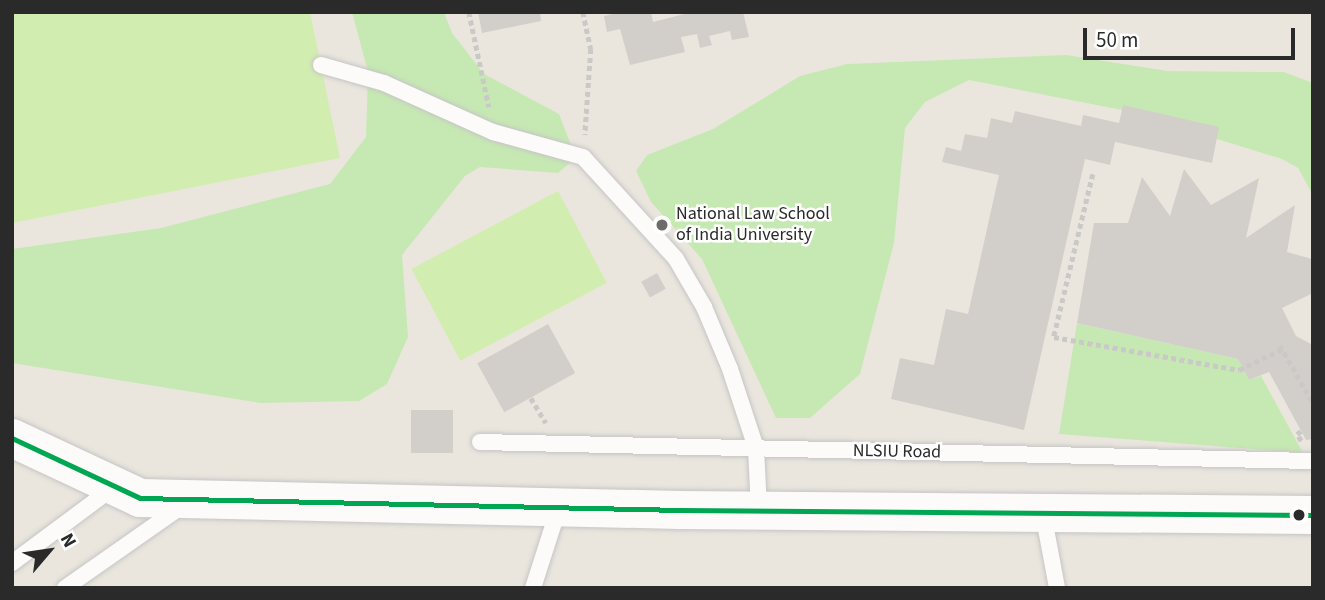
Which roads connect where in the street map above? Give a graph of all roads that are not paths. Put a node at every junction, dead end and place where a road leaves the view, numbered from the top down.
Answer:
1 (321, 65) dead end
2 (12, 438) edge
3 (480, 442) dead end
4 (756, 448) junction
5 (1313, 461) edge
6 (116, 486) junction
7 (193, 499) junction
8 (559, 507) junction
9 (759, 510) junction
10 (1043, 513) junction
11 (1313, 515) edge
12 (12, 563) edge
13 (65, 588) edge
14 (533, 588) edge
15 (1057, 588) edge

1 - 4 lane
2 - 6 main road
3 - 4 lane, NLSIU Road
4 - 5 lane, NLSIU Road
4 - 9 lane
6 - 7 main road
6 - 12 lane
7 - 8 main road
7 - 13 lane
8 - 9 main road
8 - 14 lane
9 - 10 main road
10 - 11 main road
10 - 15 lane

